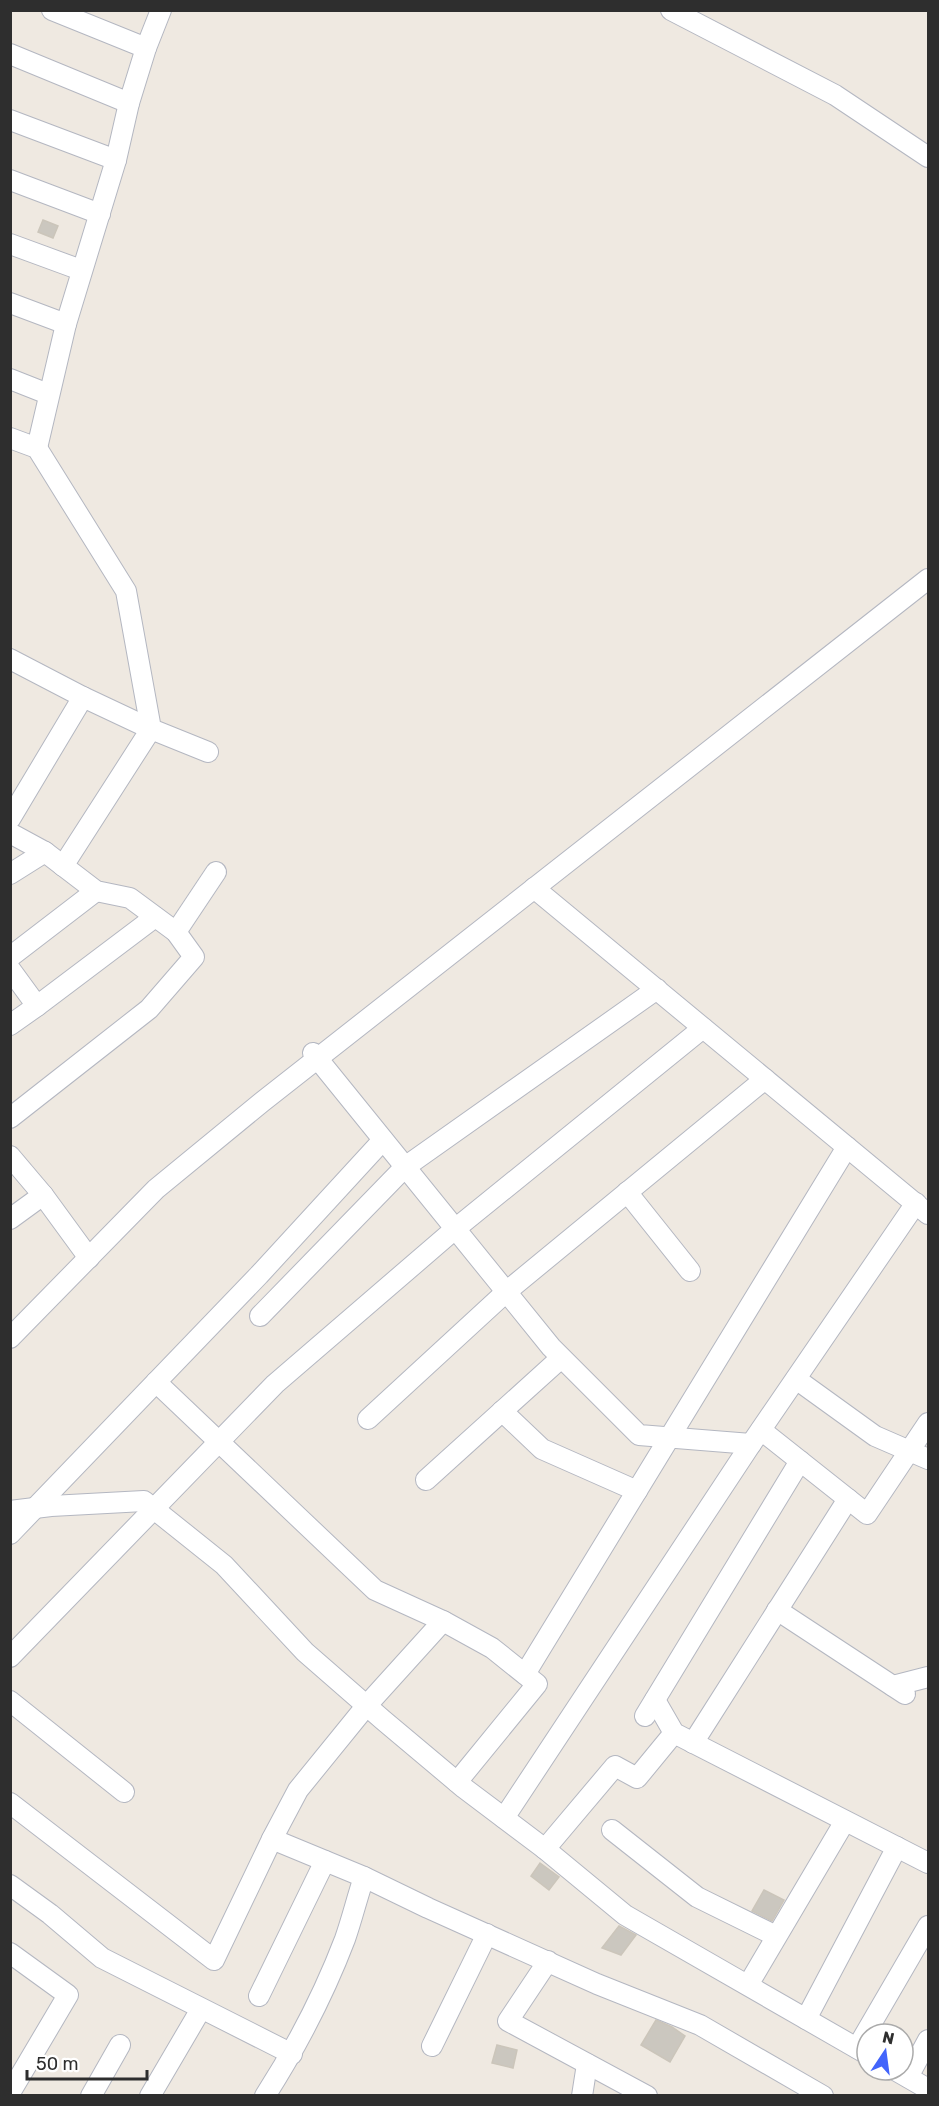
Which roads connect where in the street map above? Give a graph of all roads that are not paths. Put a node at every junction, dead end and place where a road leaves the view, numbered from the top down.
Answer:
1 (52, 10) edge
2 (161, 10) edge
3 (671, 10) edge
4 (146, 48) junction
5 (10, 54) edge
6 (129, 103) junction
7 (10, 120) edge
8 (928, 157) edge
9 (116, 160) junction
10 (10, 180) edge
11 (100, 214) junction
12 (10, 244) edge
13 (81, 270) junction
14 (10, 303) edge
15 (66, 324) junction
16 (10, 379) edge
17 (48, 394) junction
18 (10, 438) edge
19 (37, 448) junction
20 (928, 579) edge
21 (10, 659) edge
22 (83, 697) junction
23 (151, 729) junction
24 (208, 752) dead end
25 (10, 819) edge
26 (10, 833) edge
27 (45, 852) junction
28 (63, 866) junction
29 (216, 872) dead end
30 (10, 874) edge
31 (534, 888) junction
32 (96, 891) junction
33 (155, 917) junction
34 (176, 932) junction
35 (10, 957) edge
36 (10, 969) edge
37 (657, 989) junction
38 (37, 1006) junction
39 (10, 1025) edge
40 (703, 1028) junction
41 (315, 1056) junction
42 (765, 1078) junction
43 (10, 1118) edge
44 (384, 1140) junction
45 (847, 1147) junction
46 (10, 1156) edge
47 (405, 1167) junction
48 (627, 1192) junction
49 (43, 1195) junction
50 (922, 1209) edge
51 (10, 1220) edge
52 (455, 1229) junction
53 (89, 1258) junction
54 (690, 1271) dead end
55 (506, 1292) junction
56 (260, 1316) dead end
57 (10, 1338) edge
58 (561, 1358) junction
59 (795, 1379) junction
60 (156, 1382) junction
61 (502, 1411) junction
62 (368, 1419) dead end
63 (928, 1423) edge
64 (669, 1437) junction
65 (756, 1437) junction
66 (219, 1442) junction
67 (909, 1451) junction
68 (928, 1459) edge
69 (801, 1461) junction
70 (426, 1480) dead end
71 (637, 1491) junction
72 (848, 1499) junction
73 (36, 1508) junction
74 (154, 1509) junction
75 (10, 1511) edge
76 (10, 1534) edge
77 (777, 1610) junction
78 (443, 1621) junction
79 (10, 1657) edge
80 (525, 1674) junction
81 (928, 1677) edge
82 (10, 1701) edge
83 (367, 1705) junction
84 (674, 1734) junction
85 (693, 1743) junction
86 (457, 1782) junction
87 (124, 1792) dead end
88 (10, 1803) edge
89 (504, 1818) junction
90 (845, 1821) junction
91 (612, 1830) dead end
92 (272, 1839) junction
93 (897, 1847) junction
94 (545, 1849) junction
95 (325, 1861) junction
96 (928, 1863) edge
97 (364, 1877) junction
98 (10, 1885) edge
99 (928, 1926) edge
100 (488, 1934) junction
101 (776, 1936) junction
102 (10, 1953) edge
103 (548, 1961) junction
104 (748, 1985) junction
105 (259, 1996) dead end
106 (201, 2009) junction
107 (806, 2019) junction
108 (877, 2022) edge
109 (928, 2040) edge
110 (120, 2045) dead end
111 (432, 2046) dead end
112 (855, 2047) edge
113 (292, 2054) junction
114 (915, 2057) edge
115 (587, 2064) junction
116 (915, 2082) edge
117 (797, 2089) edge
118 (928, 2089) edge
119 (10, 2093) edge
120 (91, 2096) edge
121 (150, 2096) edge
122 (265, 2096) edge
123 (582, 2096) edge
124 (647, 2096) edge
125 (823, 2096) edge

1 - 4 street
2 - 4 street
3 - 8 street
4 - 6 street
5 - 6 street
6 - 9 street
7 - 9 street
9 - 11 street
10 - 11 street
11 - 13 street
12 - 13 street
13 - 15 street
14 - 15 street
15 - 17 street
16 - 17 street
17 - 19 street
18 - 19 street
19 - 23 street
20 - 31 street
21 - 22 street
22 - 23 street
22 - 25 street
23 - 24 street
23 - 28 street
26 - 27 street
27 - 28 street
27 - 30 street
28 - 32 street
29 - 34 street
31 - 37 street
31 - 41 street
32 - 33 street
32 - 35 street
33 - 34 street
33 - 38 street
34 - 43 street
36 - 38 street
37 - 40 street
37 - 47 street
38 - 39 street
40 - 42 street
40 - 52 street
41 - 44 street
41 - 53 street
42 - 45 street
42 - 48 street
44 - 47 street
44 - 60 street
45 - 50 street
45 - 64 street
46 - 49 street
47 - 52 street
47 - 56 street
48 - 54 street
48 - 55 street
49 - 51 street
49 - 53 street
50 - 59 street
52 - 55 street
52 - 66 street
53 - 57 street
55 - 58 street
55 - 62 street
58 - 61 street
58 - 64 street
59 - 65 street
59 - 67 street
60 - 66 street
60 - 73 street
61 - 70 street
61 - 71 street
63 - 67 street
64 - 65 street
64 - 71 street
65 - 69 street
65 - 89 street
66 - 74 street
66 - 78 street
67 - 68 street
67 - 72 street
69 - 72 street
69 - 84 street
71 - 80 street
72 - 77 street
73 - 74 street
73 - 75 street
73 - 76 street
74 - 79 street
74 - 83 street
77 - 81 street
77 - 85 street
78 - 80 street
78 - 83 street
80 - 86 street
82 - 87 street
83 - 86 street
83 - 92 street
84 - 85 street
84 - 94 street
85 - 90 street
86 - 89 street
88 - 92 street
89 - 94 street
90 - 93 street
90 - 101 street
91 - 101 street
92 - 95 street
93 - 96 street
93 - 107 street
94 - 104 street
95 - 97 street
95 - 105 street
97 - 100 street
97 - 113 street
98 - 106 street
99 - 108 street
100 - 103 street
100 - 111 street
101 - 104 street
102 - 119 street
103 - 115 street
103 - 117 street
104 - 107 street
106 - 113 street
106 - 121 street
107 - 112 street
109 - 114 street
110 - 120 street
113 - 122 street
115 - 123 street
115 - 124 street
116 - 118 street
117 - 125 street

